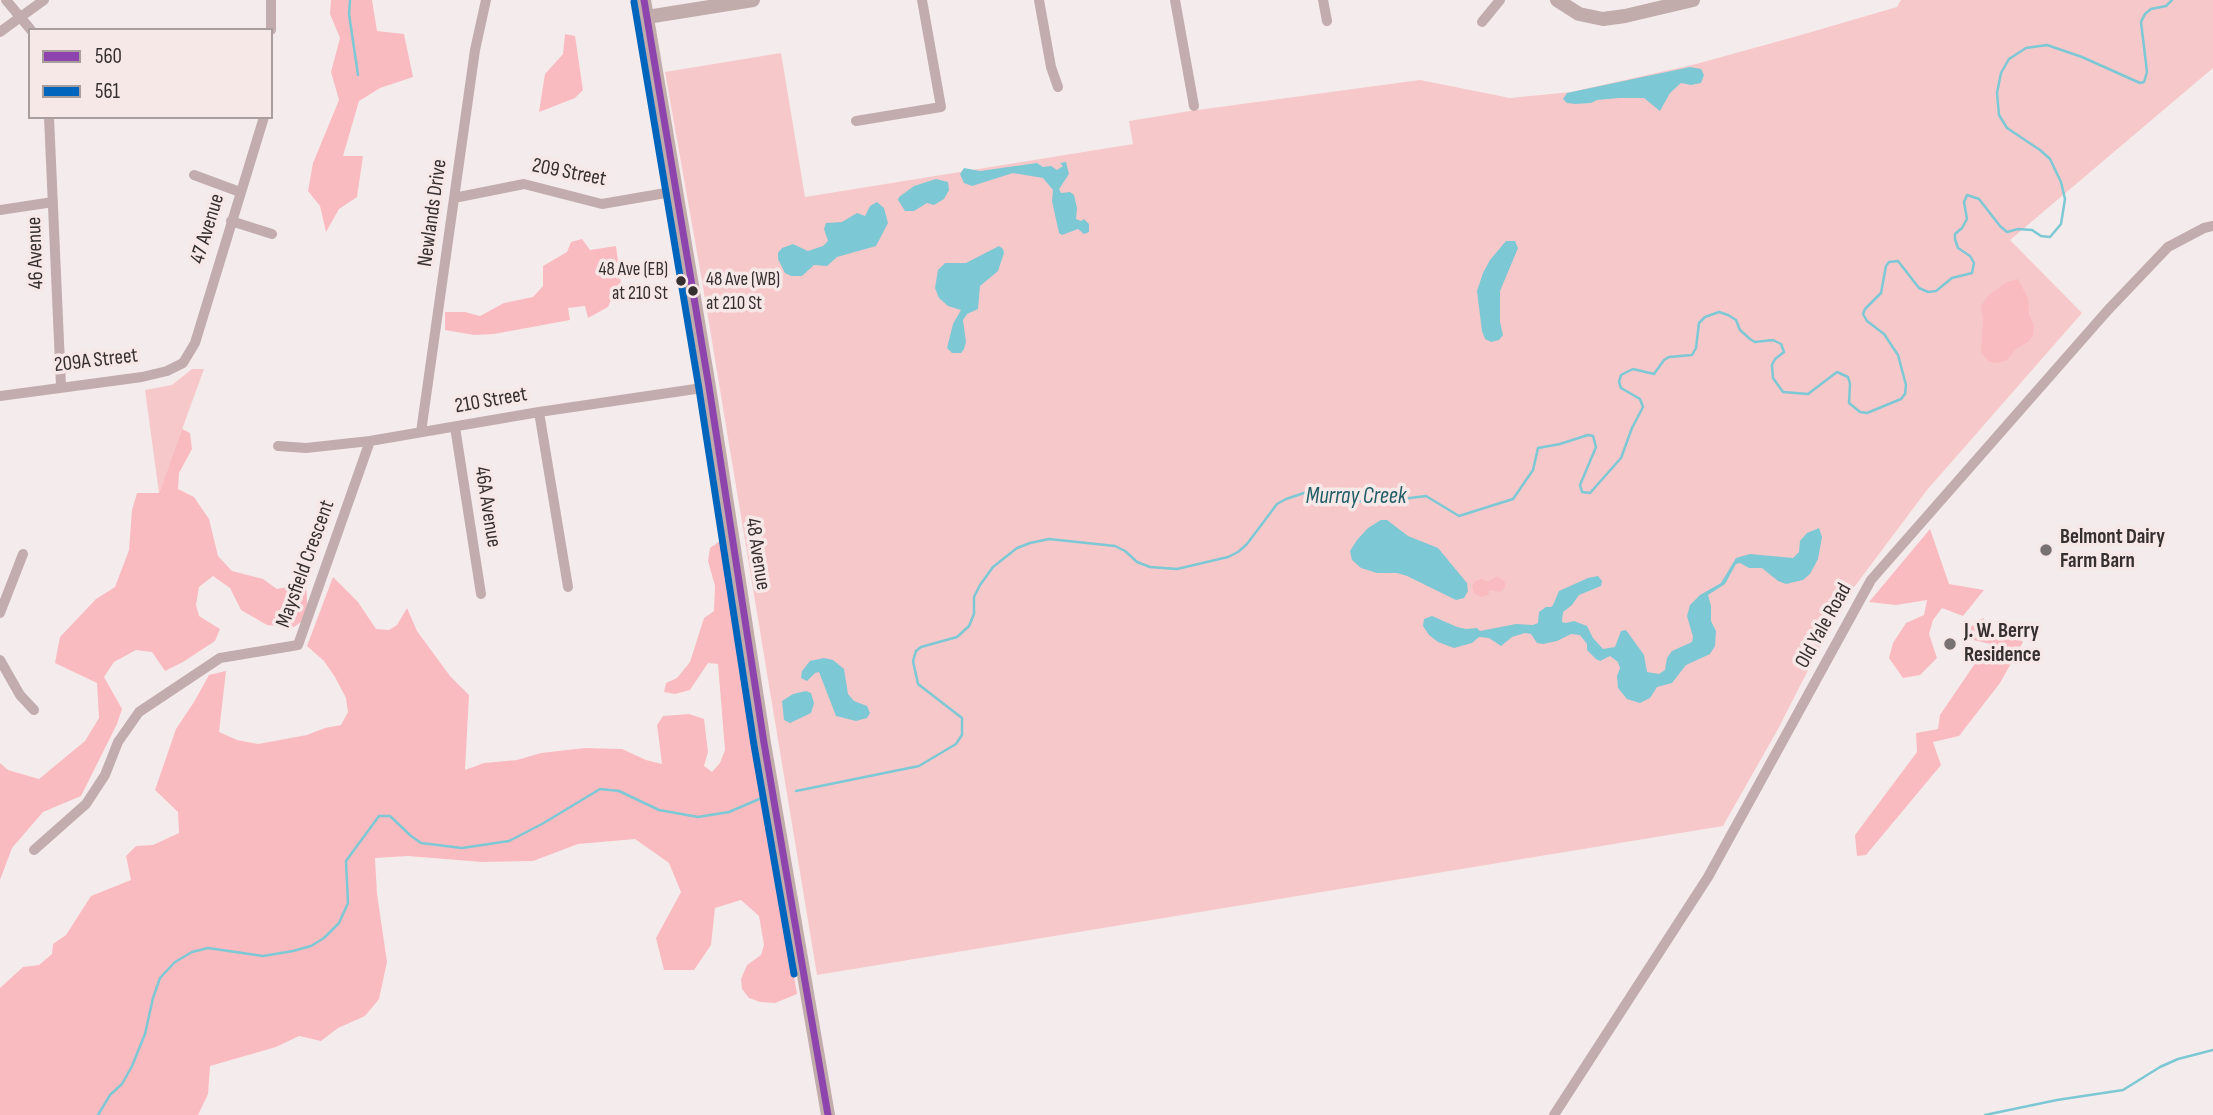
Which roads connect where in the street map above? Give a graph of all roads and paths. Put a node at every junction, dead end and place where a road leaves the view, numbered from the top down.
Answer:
1 (6, 0) edge
2 (44, 0) edge
3 (271, 0) edge
4 (486, 0) edge
5 (645, 0) edge
6 (752, 0) edge
7 (922, 0) edge
8 (1039, 0) edge
9 (1175, 0) edge
10 (1323, 0) edge
11 (1500, 0) edge
12 (1558, 0) edge
13 (1693, 0) edge
14 (19, 16) junction
15 (647, 17) junction
16 (1327, 21) dead end
17 (1482, 22) dead end
18 (29, 28) edge
19 (271, 28) edge
20 (0, 32) edge
21 (1058, 87) dead end
22 (1194, 106) dead end
23 (49, 119) edge
24 (263, 119) edge
25 (856, 121) dead end
26 (194, 175) dead end
27 (677, 191) junction
28 (240, 192) junction
29 (454, 198) junction
30 (53, 202) junction
31 (0, 210) edge
32 (230, 221) junction
33 (2213, 226) edge
34 (272, 234) dead end
35 (190, 353) joint
36 (61, 386) junction
37 (709, 387) junction
38 (0, 396) edge
39 (539, 412) junction
40 (455, 427) junction
41 (421, 432) junction
42 (370, 441) junction
43 (278, 446) dead end
44 (23, 554) dead end
45 (568, 587) dead end
46 (481, 594) dead end
47 (0, 614) edge
48 (0, 660) edge
49 (34, 710) dead end
50 (34, 850) dead end
51 (828, 1115) edge
52 (1554, 1115) edge

1 - 14 street
2 - 14 street
3 - 19 street
4 - 29 street, Newlands Drive
5 - 15 main road, 48 Avenue
6 - 15 main road
7 - 25 street
8 - 21 street
9 - 22 street
10 - 16 street
11 - 17 street
12 - 13 main road
14 - 18 street
14 - 20 street
15 - 27 main road, 48 Avenue
23 - 30 street, 46 Avenue
24 - 28 street, 47 Avenue
26 - 28 street
27 - 29 street, 209 Street
27 - 37 main road, 48 Avenue
28 - 32 street, 47 Avenue
29 - 41 street, Newlands Drive
30 - 31 street
30 - 36 street, 46 Avenue
32 - 34 street
32 - 35 street, 47 Avenue
33 - 52 street, Old Yale Road
35 - 36 street, 209A Street
36 - 38 street, 209A Street
37 - 39 street, 210 Street
37 - 51 main road, 48 Avenue
39 - 40 street, 210 Street
39 - 45 street
40 - 41 street, 210 Street
40 - 46 street, 46A Avenue
41 - 42 street, 210 Street
42 - 43 street, 210 Street
42 - 50 street, Maysfield Crescent
44 - 47 street
48 - 49 street

